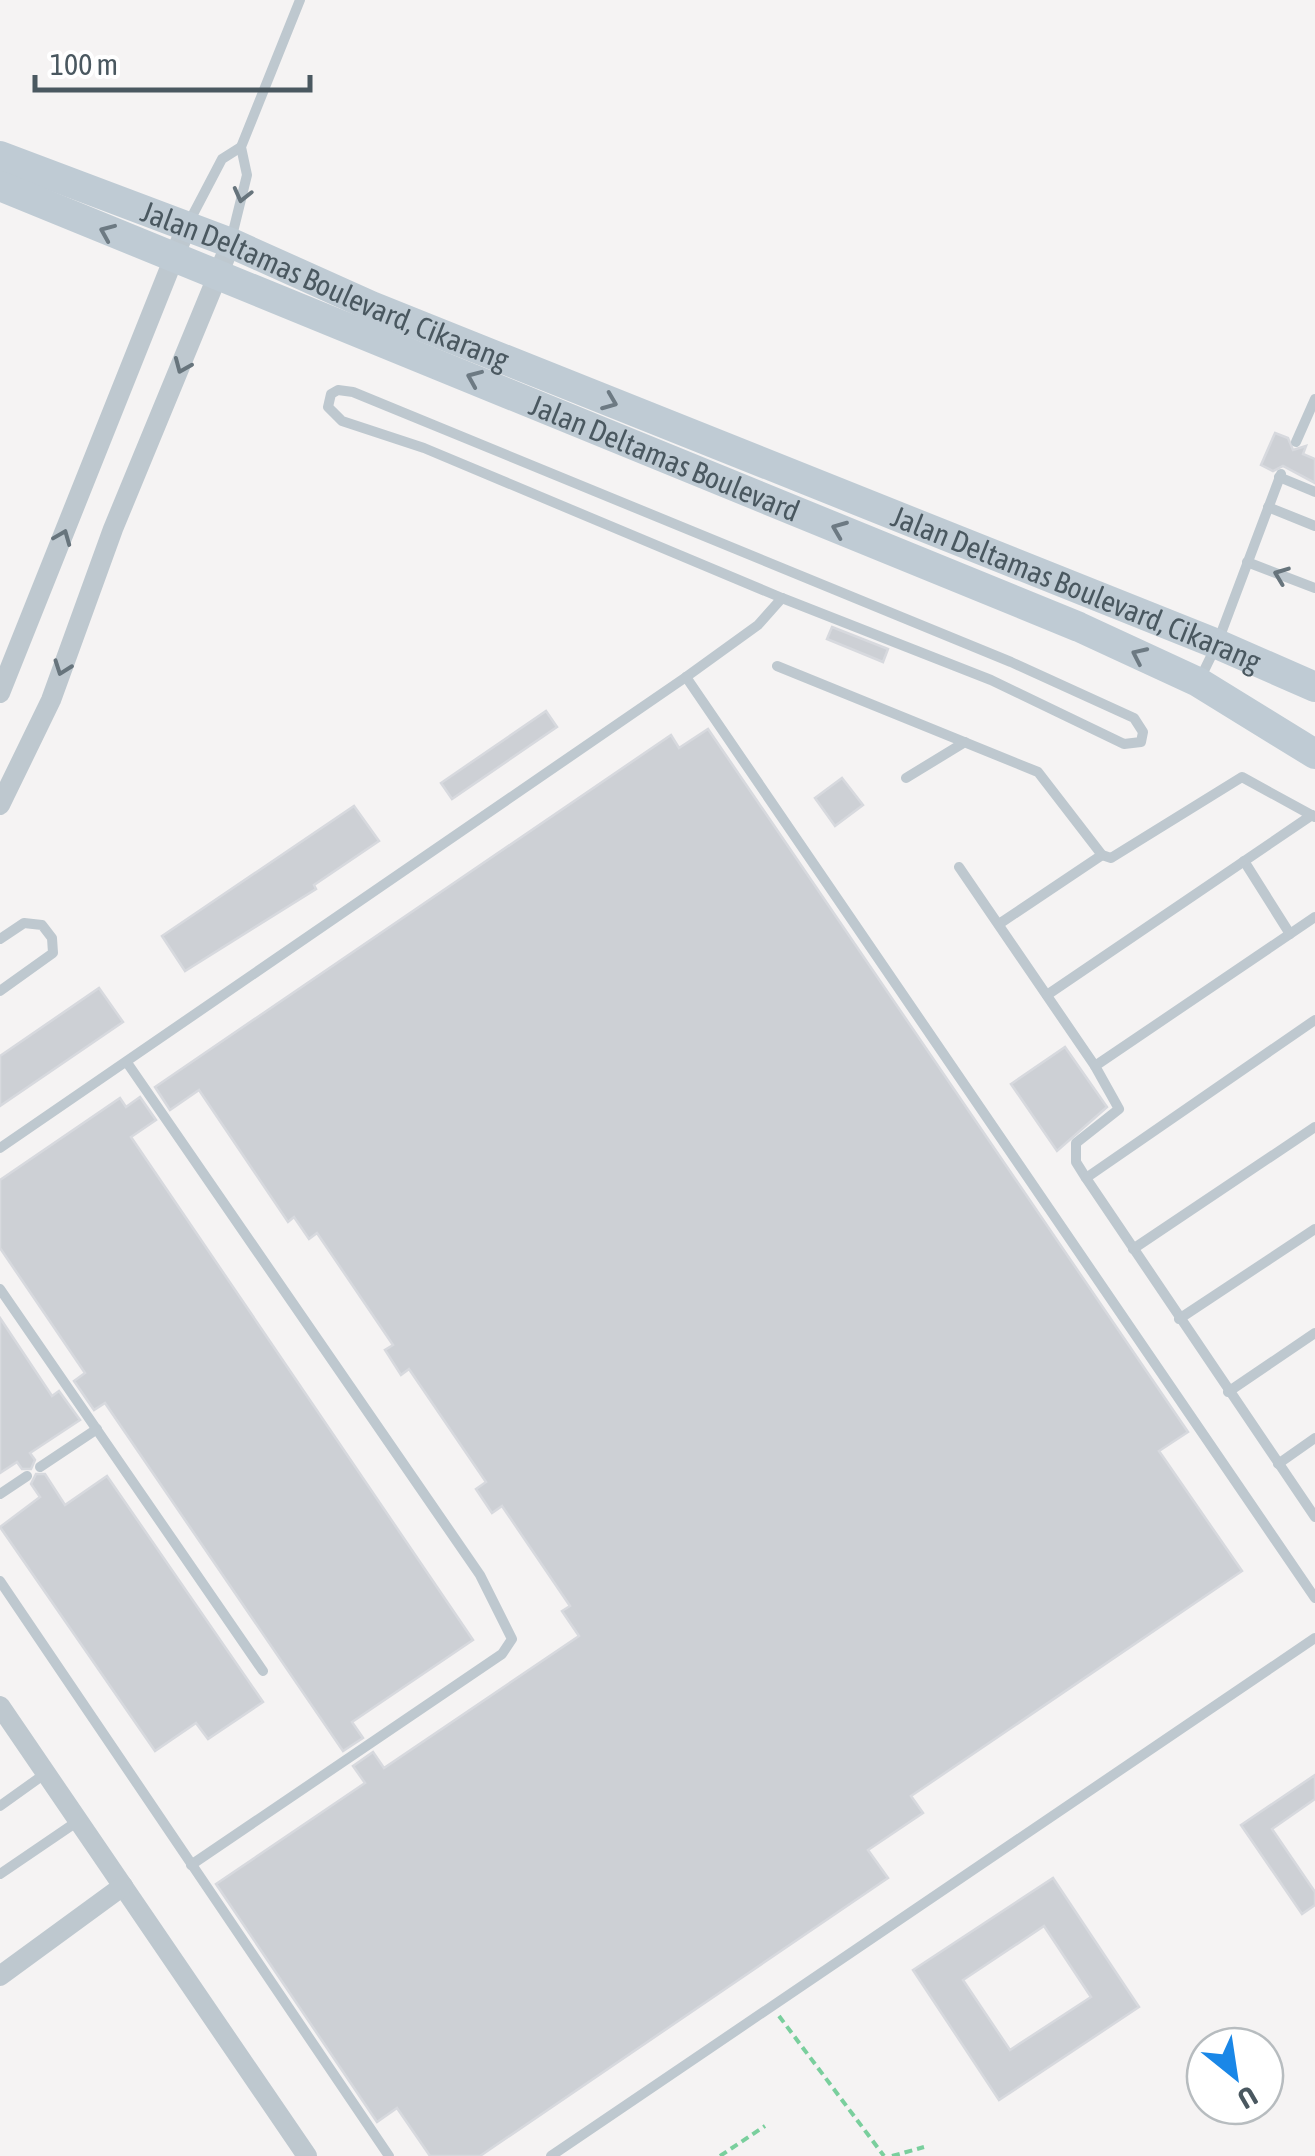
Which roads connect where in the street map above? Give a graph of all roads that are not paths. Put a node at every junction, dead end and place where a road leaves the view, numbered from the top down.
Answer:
1 (300, 0) edge
2 (241, 147) junction
3 (0, 156) edge
4 (0, 186) edge
5 (187, 226) junction
6 (231, 243) junction
7 (175, 260) junction
8 (219, 276) junction
9 (1315, 398) edge
10 (1313, 412) edge
11 (1296, 442) dead end
12 (1315, 492) edge
13 (1268, 507) junction
14 (1315, 526) edge
15 (1248, 562) junction
16 (1315, 588) edge
17 (782, 598) junction
18 (1217, 644) junction
19 (777, 666) dead end
20 (686, 677) junction
21 (1198, 682) junction
22 (1315, 687) edge
23 (0, 692) edge
24 (965, 742) junction
25 (1315, 754) edge
26 (906, 778) dead end
27 (0, 805) edge
28 (1313, 816) edge
29 (1102, 855) junction
30 (1244, 861) junction
31 (959, 866) dead end
32 (1315, 917) edge
33 (999, 924) junction
34 (1290, 934) junction
35 (0, 939) edge
36 (0, 991) edge
37 (1047, 994) junction
38 (1315, 1020) edge
39 (128, 1064) junction
40 (1096, 1066) junction
41 (1315, 1127) edge
42 (0, 1148) edge
43 (1086, 1178) junction
44 (1315, 1229) edge
45 (1133, 1249) junction
46 (0, 1289) edge
47 (1180, 1319) junction
48 (1315, 1333) edge
49 (1228, 1392) junction
50 (97, 1429) junction
51 (1315, 1438) edge
52 (1278, 1464) junction
53 (40, 1467) dead end
54 (27, 1476) dead end
55 (0, 1494) edge
56 (1315, 1516) edge
57 (0, 1581) edge
58 (1315, 1598) edge
59 (1315, 1638) edge
60 (263, 1671) dead end
61 (0, 1706) edge
62 (39, 1778) junction
63 (0, 1806) edge
64 (72, 1824) junction
65 (191, 1865) junction
66 (0, 1874) edge
67 (123, 1886) junction
68 (0, 1976) edge
69 (307, 2156) edge
70 (388, 2156) edge
71 (551, 2156) edge

1 - 2 lane
2 - 5 lane
2 -> 6 lane
3 - 5 street, Jalan Deltamas Boulevard, Cikarang
7 -> 4 street, Jalan Deltamas Boulevard
5 - 6 street, Jalan Deltamas Boulevard, Cikarang
5 - 7 street
6 - 8 street
6 -> 18 street, Jalan Deltamas Boulevard, Cikarang
7 - 8 street, Jalan Deltamas Boulevard
23 -> 7 street
21 -> 8 street, Jalan Deltamas Boulevard
8 -> 27 street
9 - 10 lane
10 - 11 lane
12 - 13 lane
13 - 14 lane
13 - 15 lane
16 -> 15 lane
15 - 18 lane
17 - 17 lane
17 - 20 lane
18 - 21 lane
18 - 22 street, Jalan Deltamas Boulevard, Cikarang
19 - 24 lane
20 - 39 lane
20 - 58 lane
21 - 25 street, Jalan Deltamas Boulevard
24 - 26 lane
24 - 29 lane
28 - 29 lane
28 - 30 lane
29 - 33 lane
30 - 34 lane
30 - 37 lane
31 - 33 lane
32 - 34 lane
33 - 37 lane
34 - 40 lane
35 - 36 lane
37 - 40 lane
38 - 43 lane
39 - 42 lane
39 - 65 lane
40 - 43 lane
41 - 45 lane
43 - 45 lane
44 - 47 lane
45 - 47 lane
46 - 50 lane
47 - 49 lane
48 - 49 lane
49 - 52 lane
50 - 53 lane
50 - 60 lane
51 - 52 lane
52 - 56 lane
54 - 55 lane
57 - 65 lane
59 - 71 lane
61 - 62 street
62 - 63 lane
62 - 64 street
64 - 66 lane
64 - 67 street
65 - 70 lane
67 - 68 street
67 - 69 street

